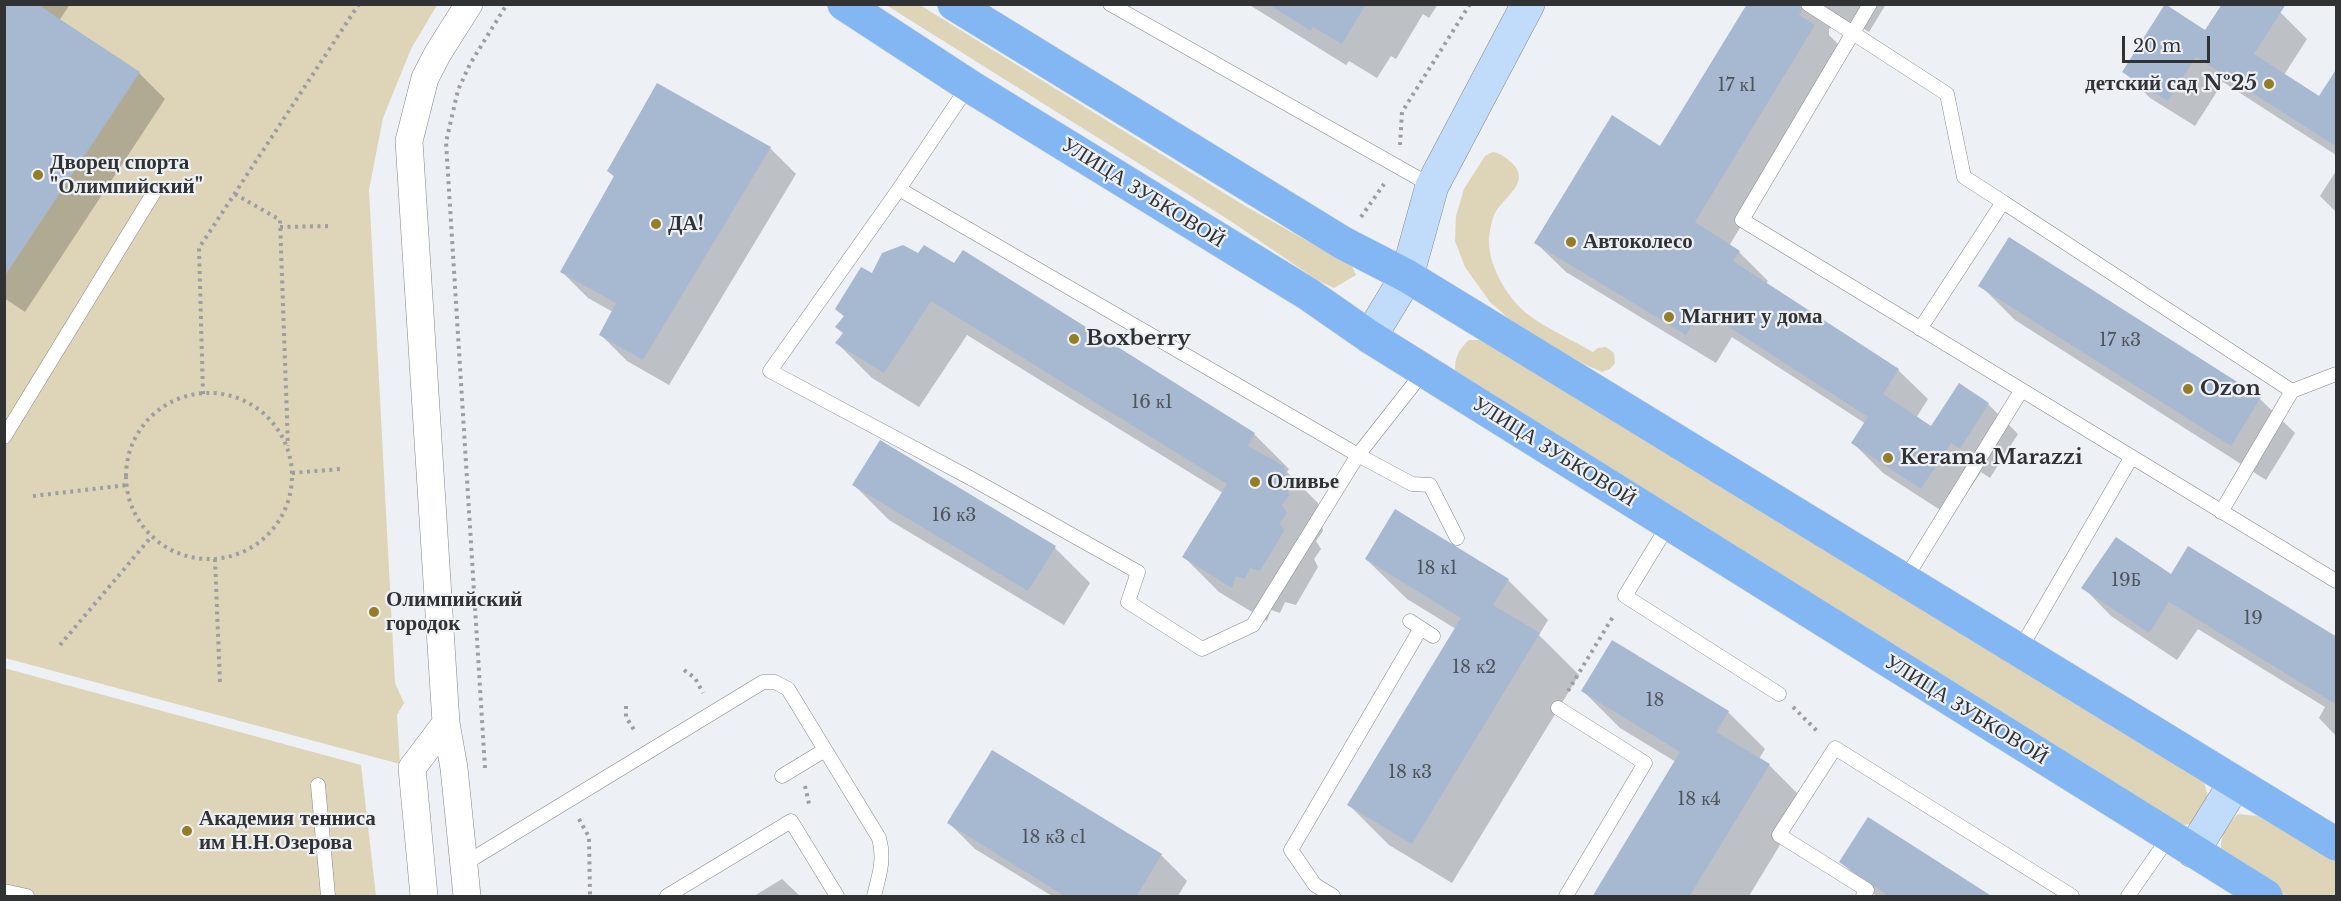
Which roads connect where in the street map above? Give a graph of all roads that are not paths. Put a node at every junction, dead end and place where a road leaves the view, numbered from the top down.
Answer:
1 (469, 4) edge
2 (844, 4) edge
3 (954, 4) edge
4 (1110, 4) edge
5 (1528, 4) edge
6 (1808, 4) edge
7 (1870, 4) edge
8 (1852, 32) junction
9 (971, 87) junction
10 (1432, 186) junction
11 (156, 189) dead end
12 (899, 189) junction
13 (2003, 202) junction
14 (1407, 276) junction
15 (1920, 328) junction
16 (1370, 337) junction
17 (1424, 371) junction
18 (2337, 374) edge
19 (2020, 391) junction
20 (2292, 391) junction
21 (4, 437) edge
22 (1358, 455) junction
23 (2131, 458) junction
24 (2220, 512) junction
25 (1669, 524) junction
26 (1457, 538) dead end
27 (1904, 580) junction
28 (2337, 581) edge
29 (1421, 628) dead end
30 (2019, 651) junction
31 (1779, 694) road end
32 (1558, 708) road end
33 (446, 723) junction
34 (825, 750) junction
35 (782, 776) dead end
36 (2235, 783) junction
37 (318, 785) dead end
38 (2181, 844) junction
39 (2337, 844) edge
40 (464, 864) junction
41 (4, 891) edge
42 (27, 897) edge
43 (328, 897) edge
44 (424, 897) edge
45 (467, 897) edge
46 (667, 897) edge
47 (837, 897) edge
48 (874, 897) edge
49 (1333, 897) edge
50 (1566, 897) edge
51 (1863, 897) edge
52 (2072, 897) edge
53 (2128, 897) edge
54 (2265, 897) edge

1 - 33 street
2 - 9 main road, УЛИЦА ЗУБКОВОЙ
3 - 14 main road
4 - 10 lane
5 - 10 street
6 - 8 lane
7 - 8 lane
8 - 13 lane
8 - 15 lane
9 - 12 lane
9 - 16 main road, УЛИЦА ЗУБКОВОЙ
10 - 14 street
11 - 21 lane
12 - 22 lane
12 - 22 lane
13 - 15 lane
13 - 20 lane
14 - 16 street
14 - 27 main road
15 - 19 lane
16 - 17 main road, УЛИЦА ЗУБКОВОЙ
17 - 22 lane
17 - 25 main road, УЛИЦА ЗУБКОВОЙ
18 - 20 lane
19 - 23 lane
19 - 27 lane
20 - 24 lane
22 - 26 lane
23 - 24 lane
23 - 30 lane
24 - 28 lane
25 - 31 lane
25 - 38 main road, УЛИЦА ЗУБКОВОЙ
27 - 30 main road
29 - 49 lane
30 - 36 main road
32 - 50 lane
33 - 40 street
33 - 44 street
34 - 35 lane
34 - 40 lane
34 - 48 lane
36 - 38 street
36 - 39 main road
37 - 43 lane
38 - 53 lane
38 - 54 main road, УЛИЦА ЗУБКОВОЙ
40 - 45 street
41 - 42 lane
46 - 47 lane
51 - 52 lane

